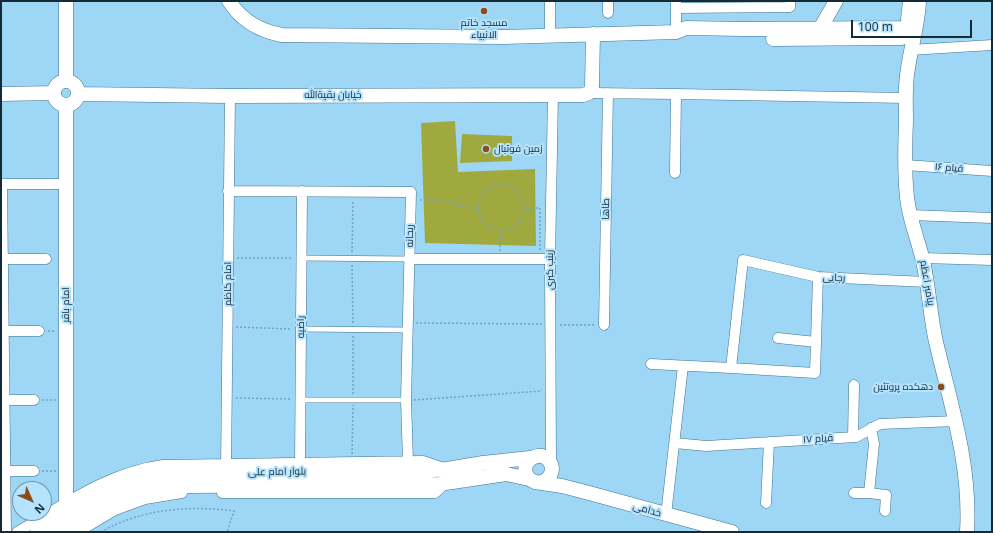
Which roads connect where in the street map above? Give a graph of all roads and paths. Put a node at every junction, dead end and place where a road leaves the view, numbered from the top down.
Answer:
1 (66, 1) edge
2 (229, 1) edge
3 (550, 1) edge
4 (608, 1) edge
5 (790, 1) edge
6 (836, 1) edge
7 (910, 1) edge
8 (919, 1) edge
9 (742, 4) edge
10 (676, 5) edge
11 (608, 13) dead end
12 (676, 32) junction
13 (819, 33) junction
14 (593, 34) junction
15 (914, 34) junction
16 (550, 35) junction
17 (992, 45) edge
18 (910, 50) junction
19 (66, 81) junction
20 (589, 93) junction
21 (608, 93) junction
22 (1, 94) edge
23 (54, 94) junction
24 (78, 94) junction
25 (676, 94) junction
26 (553, 95) junction
27 (230, 96) junction
28 (906, 98) junction
29 (66, 106) junction
30 (905, 165) junction
31 (992, 171) edge
32 (675, 173) dead end
33 (2, 184) edge
34 (66, 184) junction
35 (228, 191) junction
36 (302, 191) junction
37 (410, 200) junction
38 (478, 208) junction
39 (524, 208) junction
40 (910, 215) junction
41 (992, 218) edge
42 (501, 230) junction
43 (227, 258) junction
44 (302, 258) junction
45 (922, 258) junction
46 (2, 259) edge
47 (409, 259) junction
48 (500, 259) junction
49 (550, 259) junction
50 (46, 260) dead end
51 (992, 260) edge
52 (818, 277) junction
53 (928, 282) junction
54 (550, 324) junction
55 (604, 325) joint
56 (228, 327) junction
57 (408, 327) junction
58 (301, 329) junction
59 (2, 331) edge
60 (39, 331) joint
61 (66, 331) junction
62 (778, 338) dead end
63 (816, 342) junction
64 (651, 364) dead end
65 (683, 366) junction
66 (731, 368) junction
67 (854, 385) dead end
68 (550, 391) junction
69 (228, 398) junction
70 (3, 400) edge
71 (34, 400) joint
72 (66, 400) junction
73 (300, 400) junction
74 (406, 400) junction
75 (957, 421) junction
76 (871, 428) junction
77 (853, 437) junction
78 (769, 442) junction
79 (675, 443) junction
80 (550, 445) junction
81 (532, 457) junction
82 (408, 462) junction
83 (300, 464) junction
84 (552, 466) junction
85 (3, 471) edge
86 (34, 471) joint
87 (66, 471) junction
88 (447, 476) junction
89 (228, 479) junction
90 (535, 480) junction
91 (562, 486) junction
92 (854, 493) dead end
93 (869, 493) junction
94 (766, 503) dead end
95 (885, 511) dead end
96 (666, 515) junction
97 (72, 518) edge
98 (697, 528) edge
99 (6, 532) edge
100 (17, 532) edge
101 (37, 532) edge
102 (59, 532) edge
103 (101, 532) edge
104 (227, 532) edge
105 (732, 532) edge
106 (967, 532) edge

1 - 19 street
2 - 16 street
3 - 16 street
4 - 11 street
5 - 9 street
6 - 13 street
7 - 15 street
8 - 15 street, پیامبر اعظم
9 - 10 street
10 - 12 street
12 - 13 street
12 - 14 street
13 - 15 street
14 - 16 street
14 - 20 street
15 - 18 street, پیامبر اعظم
17 - 18 street
18 - 28 street, پیامبر اعظم
19 - 23 street
19 - 24 street
20 - 21 street
20 - 26 street, خیابان بقیةالله
21 - 25 street
21 - 55 street, طاها
22 - 23 street
23 - 29 street
24 - 27 street, خیابان بقیةالله
24 - 29 street
25 - 28 street
25 - 32 street
26 - 27 street, خیابان بقیةالله
26 - 49 street, زینب کبری
27 - 35 street, امام کاظم
28 - 30 street, پیامبر اعظم
29 - 34 street, امام باقر
30 - 31 street, قیام ۱۶
30 - 40 street, پیامبر اعظم
33 - 34 street
33 - 46 street
34 - 61 street, امام باقر
35 - 36 street
35 - 43 street, امام کاظم
36 - 37 street
36 - 44 street, راضیه
37 - 38 path
37 - 47 street, ریحانه
38 - 39 path
38 - 42 path
39 - 42 path
39 - 49 path
40 - 41 street
40 - 45 street, پیامبر اعظم
42 - 48 path
43 - 44 path
43 - 56 street, امام کاظم
44 - 47 lane
44 - 58 street, راضیه
45 - 51 street
45 - 53 street, پیامبر اعظم
46 - 50 street
46 - 59 street
47 - 48 street
47 - 57 street, ریحانه
48 - 49 street
49 - 54 street, زینب کبری
52 - 53 street, رجایی
52 - 63 street
52 - 66 street, رجایی
53 - 75 street, پیامبر اعظم
54 - 55 path
54 - 57 path
54 - 68 street, زینب کبری
56 - 58 path
56 - 69 street, امام کاظم
57 - 58 lane
57 - 74 street, ریحانه
58 - 73 street, راضیه
59 - 60 street
59 - 70 street
60 - 61 path
61 - 72 street, امام باقر
62 - 63 street
63 - 66 street
64 - 65 street
65 - 66 street
65 - 79 street
67 - 77 street
68 - 74 path
68 - 80 street, زینب کبری
69 - 73 path
69 - 89 street, امام کاظم
70 - 71 street
70 - 85 street
71 - 72 path
72 - 87 street, امام باقر
73 - 74 lane
73 - 83 street, راضیه
74 - 82 street, ریحانه
75 - 76 street, قیام ۱۷
75 - 106 street, پیامبر اعظم
76 - 77 street, قیام ۱۷
76 - 93 street
77 - 78 street, قیام ۱۷
78 - 79 street, قیام ۱۷
78 - 94 street
79 - 96 street
80 - 81 street
80 - 84 street, زینب کبری
81 - 84 street
81 - 88 street, بلوار امام علی
81 - 90 street
82 - 83 street
82 - 88 street
83 - 89 street
84 - 90 street
84 - 91 street
85 - 86 street
85 - 99 street
86 - 87 path
87 - 97 street, امام باقر
88 - 89 street, بلوار امام علی
88 - 90 street, بلوار امام علی
89 - 97 street, بلوار امام علی
89 - 97 street
90 - 91 street, خدامی
91 - 96 street, خدامی
92 - 93 street
93 - 95 street
96 - 98 street, خدامی
97 - 100 street
97 - 101 street, بلوار امام علی
97 - 102 street, بلوار امام علی
98 - 105 street, خدامی
103 - 104 path

